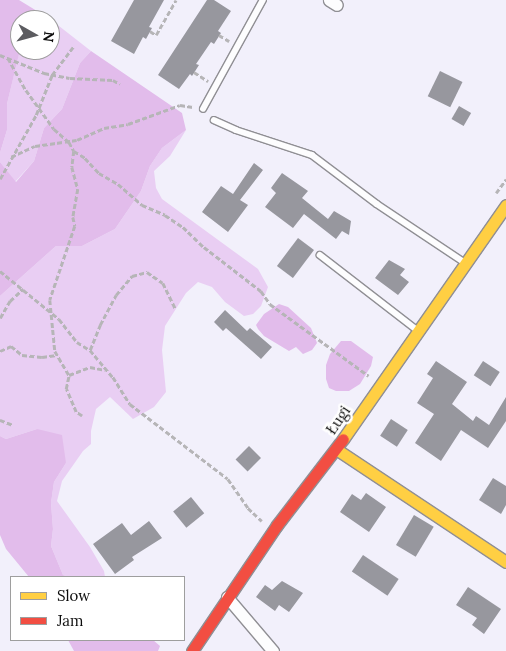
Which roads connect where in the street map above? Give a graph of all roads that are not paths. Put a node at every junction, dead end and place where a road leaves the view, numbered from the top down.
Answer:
1 (263, 0) edge
2 (203, 109) road end
3 (214, 120) dead end
4 (506, 205) edge
5 (320, 255) dead end
6 (465, 262) junction
7 (417, 330) junction
8 (336, 449) junction
9 (506, 562) edge
10 (227, 597) junction
11 (192, 651) edge
12 (273, 651) edge

1 - 2 lane
3 - 6 lane
4 - 6 street, Ługi
5 - 7 lane
6 - 7 street, Ługi
7 - 8 street, Ługi
8 - 9 street
8 - 10 street, Ługi
10 - 11 street, Ługi
10 - 12 street

